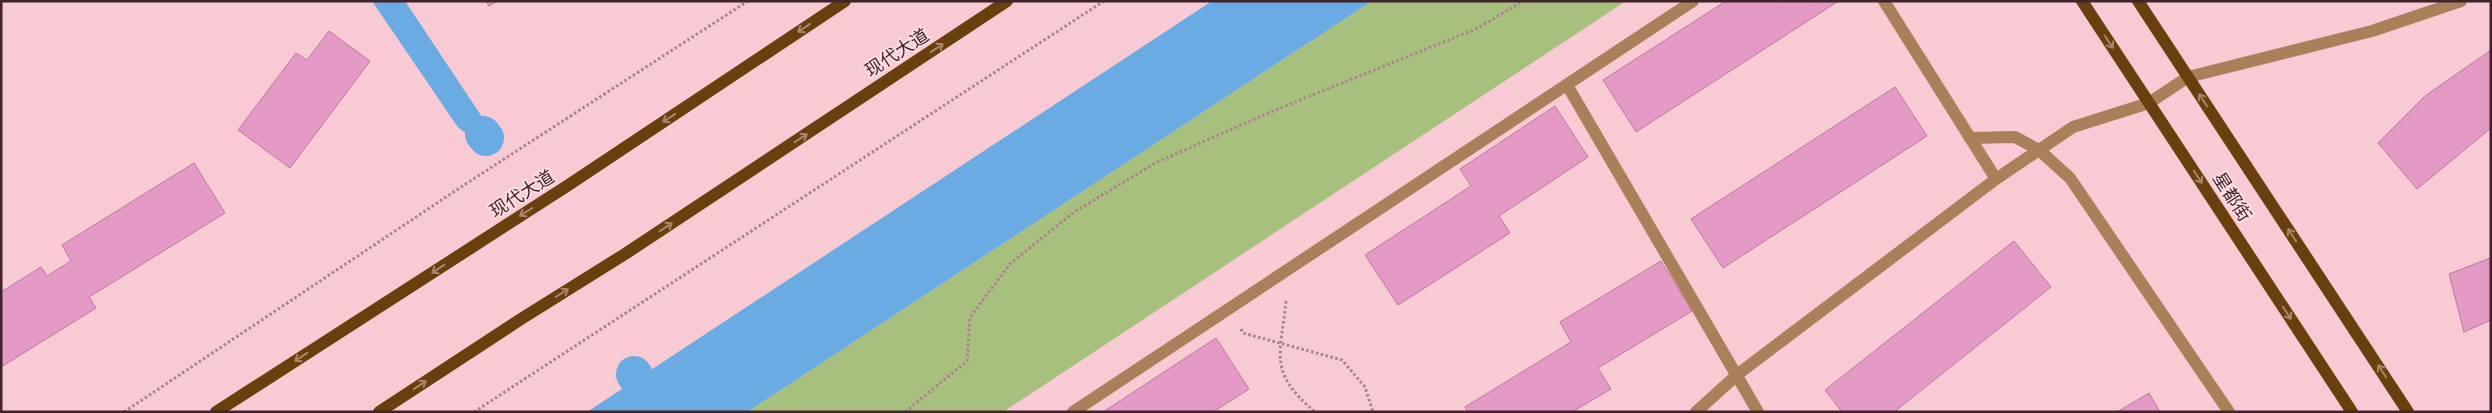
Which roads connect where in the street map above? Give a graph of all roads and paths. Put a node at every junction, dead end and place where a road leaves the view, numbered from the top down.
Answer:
1 (748, 1) edge
2 (845, 1) edge
3 (1007, 1) edge
4 (1104, 1) edge
5 (1523, 1) edge
6 (1693, 1) edge
7 (1884, 1) edge
8 (2082, 1) edge
9 (2138, 1) edge
10 (2461, 1) edge
11 (2188, 77) junction
12 (1568, 85) junction
13 (2149, 102) junction
14 (1970, 138) junction
15 (2039, 150) junction
16 (1996, 179) junction
17 (1277, 277) junction
18 (1229, 309) junction
19 (1279, 344) junction
20 (1738, 374) junction
21 (124, 412) edge
22 (216, 412) edge
23 (379, 412) edge
24 (474, 412) edge
25 (906, 412) edge
26 (1073, 412) edge
27 (1315, 412) edge
28 (1373, 412) edge
29 (1696, 412) edge
30 (1758, 412) edge
31 (2229, 412) edge
32 (2352, 412) edge
33 (2408, 412) edge

1 - 21 path
2 -> 22 main road, 现代大道
23 -> 3 main road, 现代大道
4 - 24 path
5 - 25 path
6 - 12 street
7 - 14 street
8 -> 13 main road, 星都街
9 - 11 main road, 星都街
10 - 11 street
11 - 13 street
33 -> 11 main road, 星都街
12 - 17 street
12 - 20 street
13 - 15 street
13 -> 32 main road, 星都街
14 - 15 street
14 - 16 street
15 - 16 street
15 - 31 street
16 - 20 street
17 - 18 street
17 - 19 path
18 - 19 path
18 - 26 street
19 - 27 path
19 - 28 path
20 - 29 street
20 - 30 street

